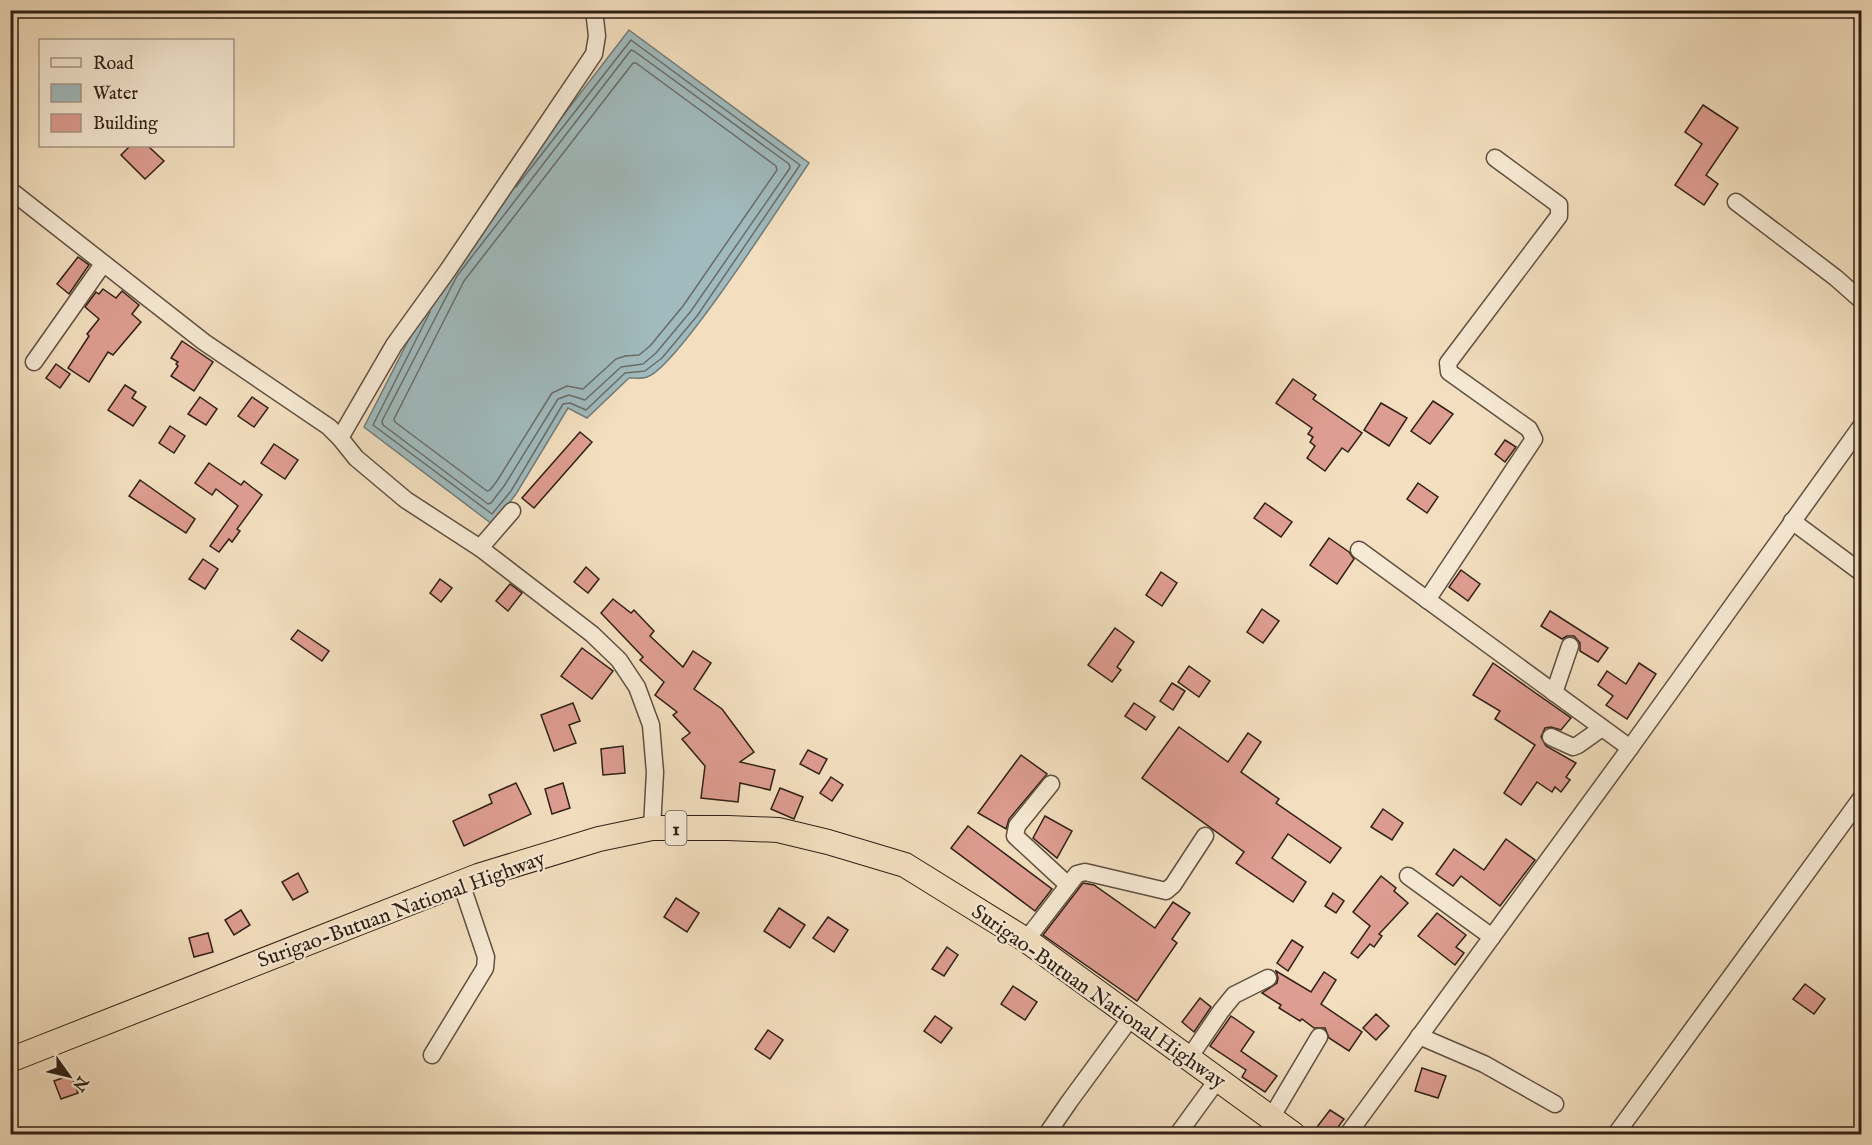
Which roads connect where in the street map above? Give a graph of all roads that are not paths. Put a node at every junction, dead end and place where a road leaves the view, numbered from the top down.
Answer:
1 (594, 10) edge
2 (1495, 158) dead end
3 (10, 190) edge
4 (1736, 202) dead end
5 (103, 264) junction
6 (1862, 301) edge
7 (34, 362) dead end
8 (1862, 425) edge
9 (340, 438) junction
10 (512, 511) dead end
11 (1792, 521) junction
12 (480, 548) junction
13 (1359, 550) dead end
14 (1862, 573) edge
15 (1427, 600) junction
16 (1570, 646) dead end
17 (1554, 693) junction
18 (1602, 728) junction
19 (1551, 737) dead end
20 (1630, 748) junction
21 (1051, 784) dead end
22 (1862, 797) edge
23 (652, 828) junction
24 (1204, 836) dead end
25 (1408, 876) dead end
26 (460, 883) junction
27 (1068, 885) junction
28 (1492, 937) junction
29 (1026, 940) junction
30 (1268, 978) dead end
31 (1132, 1016) junction
32 (1419, 1036) junction
33 (1319, 1037) dead end
34 (432, 1054) dead end
35 (1189, 1058) junction
36 (10, 1060) edge
37 (1218, 1079) junction
38 (1555, 1104) dead end
39 (1270, 1118) junction
40 (1047, 1134) edge
41 (1178, 1134) edge
42 (1293, 1134) edge
43 (1348, 1134) edge
44 (1616, 1134) edge

1 - 9 street
2 - 15 street
3 - 5 street
4 - 6 street
5 - 7 street
5 - 9 street
8 - 11 street
9 - 12 street
10 - 12 street
11 - 14 street
11 - 20 street
12 - 23 street
13 - 15 street
15 - 17 street
16 - 17 street
17 - 18 street
18 - 19 street
18 - 20 street
20 - 28 street
21 - 27 street
22 - 44 street
23 - 26 highway, Surigao-Butuan National Highway / 1
23 - 29 highway, Surigao-Butuan National Highway / 1
24 - 27 street
25 - 28 street
26 - 34 street
26 - 36 highway, Surigao-Butuan National Highway / 1
27 - 29 street
28 - 32 street
29 - 31 highway, Surigao-Butuan National Highway / 1
30 - 35 street
31 - 35 highway, Surigao-Butuan National Highway / 1
31 - 40 street
32 - 38 street
32 - 43 street
33 - 39 street
35 - 37 highway, Surigao-Butuan National Highway / 1
37 - 39 highway, Surigao-Butuan National Highway / 1
37 - 41 street
39 - 42 highway, Surigao-Butuan National Highway / 1

